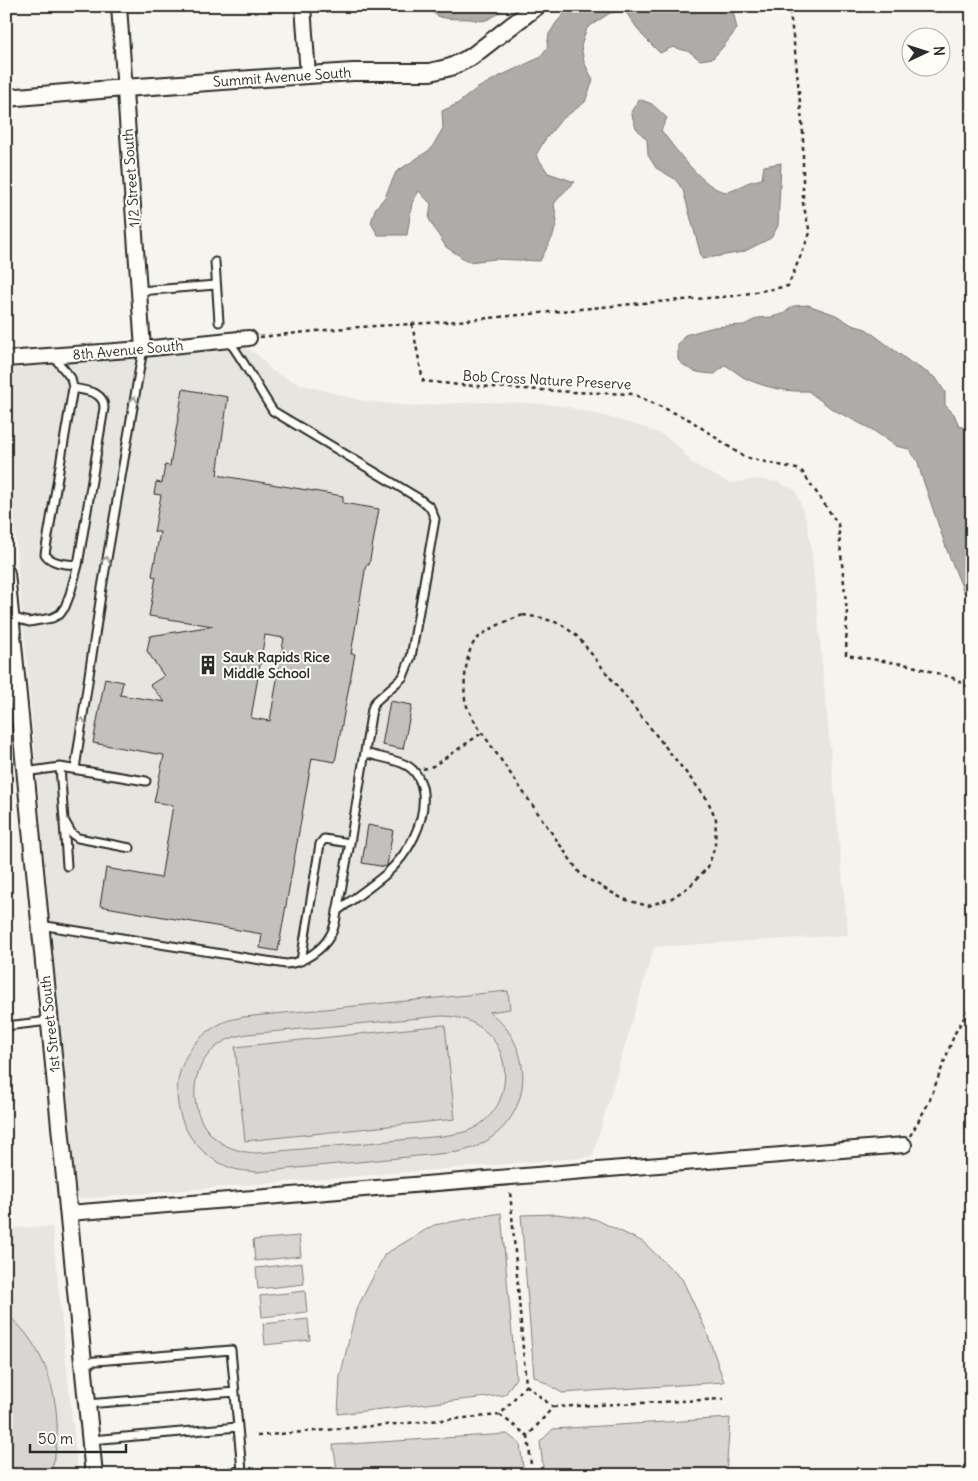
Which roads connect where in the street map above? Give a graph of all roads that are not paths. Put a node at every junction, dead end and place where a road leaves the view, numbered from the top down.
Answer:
1 (119, 6) edge
2 (303, 6) edge
3 (537, 6) edge
4 (308, 75) junction
5 (124, 88) junction
6 (6, 98) edge
7 (215, 262) dead end
8 (216, 285) junction
9 (139, 291) junction
10 (219, 322) dead end
11 (249, 338) road end
12 (228, 340) junction
13 (143, 350) junction
14 (53, 356) junction
15 (6, 360) edge
16 (73, 388) junction
17 (78, 565) junction
18 (6, 573) edge
19 (8, 617) edge
20 (365, 754) junction
21 (60, 767) junction
22 (75, 769) junction
23 (25, 772) junction
24 (146, 781) dead end
25 (64, 820) junction
26 (350, 843) junction
27 (130, 848) dead end
28 (67, 866) dead end
29 (337, 911) junction
30 (40, 925) junction
31 (301, 961) junction
32 (50, 1021) junction
33 (6, 1026) edge
34 (904, 1146) road end
35 (69, 1213) junction
36 (83, 1362) junction
37 (235, 1392) junction
38 (87, 1404) junction
39 (238, 1427) junction
40 (90, 1440) junction
41 (94, 1475) edge
42 (204, 1475) edge

1 - 5 street, 1/2 Street South
2 - 4 street
3 - 4 street, Summit Avenue South
4 - 5 street, Summit Avenue South
5 - 6 street, Summit Avenue South
5 - 9 street, 1/2 Street South
7 - 8 lane
8 - 9 lane
8 - 10 lane
9 - 13 street, 1/2 Street South
11 - 12 street, 8th Avenue South
12 - 13 street, 8th Avenue South
12 - 20 lane
13 - 14 street, 8th Avenue South
22 -> 13 lane
14 - 15 street, 8th Avenue South
14 - 16 lane
16 - 17 lane
16 - 17 lane
17 - 19 lane
18 - 19 street, 1st Street South
19 - 23 street, 1st Street South
20 - 26 lane
20 - 29 lane
21 - 22 lane
21 - 23 lane
21 - 25 lane
22 - 24 lane
23 - 30 street, 1st Street South
25 - 27 lane
25 - 28 lane
26 - 29 lane
26 - 31 lane
29 - 31 lane
30 - 31 lane
30 - 32 street, 1st Street South
32 - 33 lane
32 - 35 street, 1st Street South
34 - 35 street
35 - 36 street, 1st Street South
36 - 37 lane
36 - 38 street, 1st Street South
37 - 38 lane
37 - 39 lane
38 - 40 street, 1st Street South
39 - 40 lane
39 - 42 lane
40 - 41 street, 1st Street South

